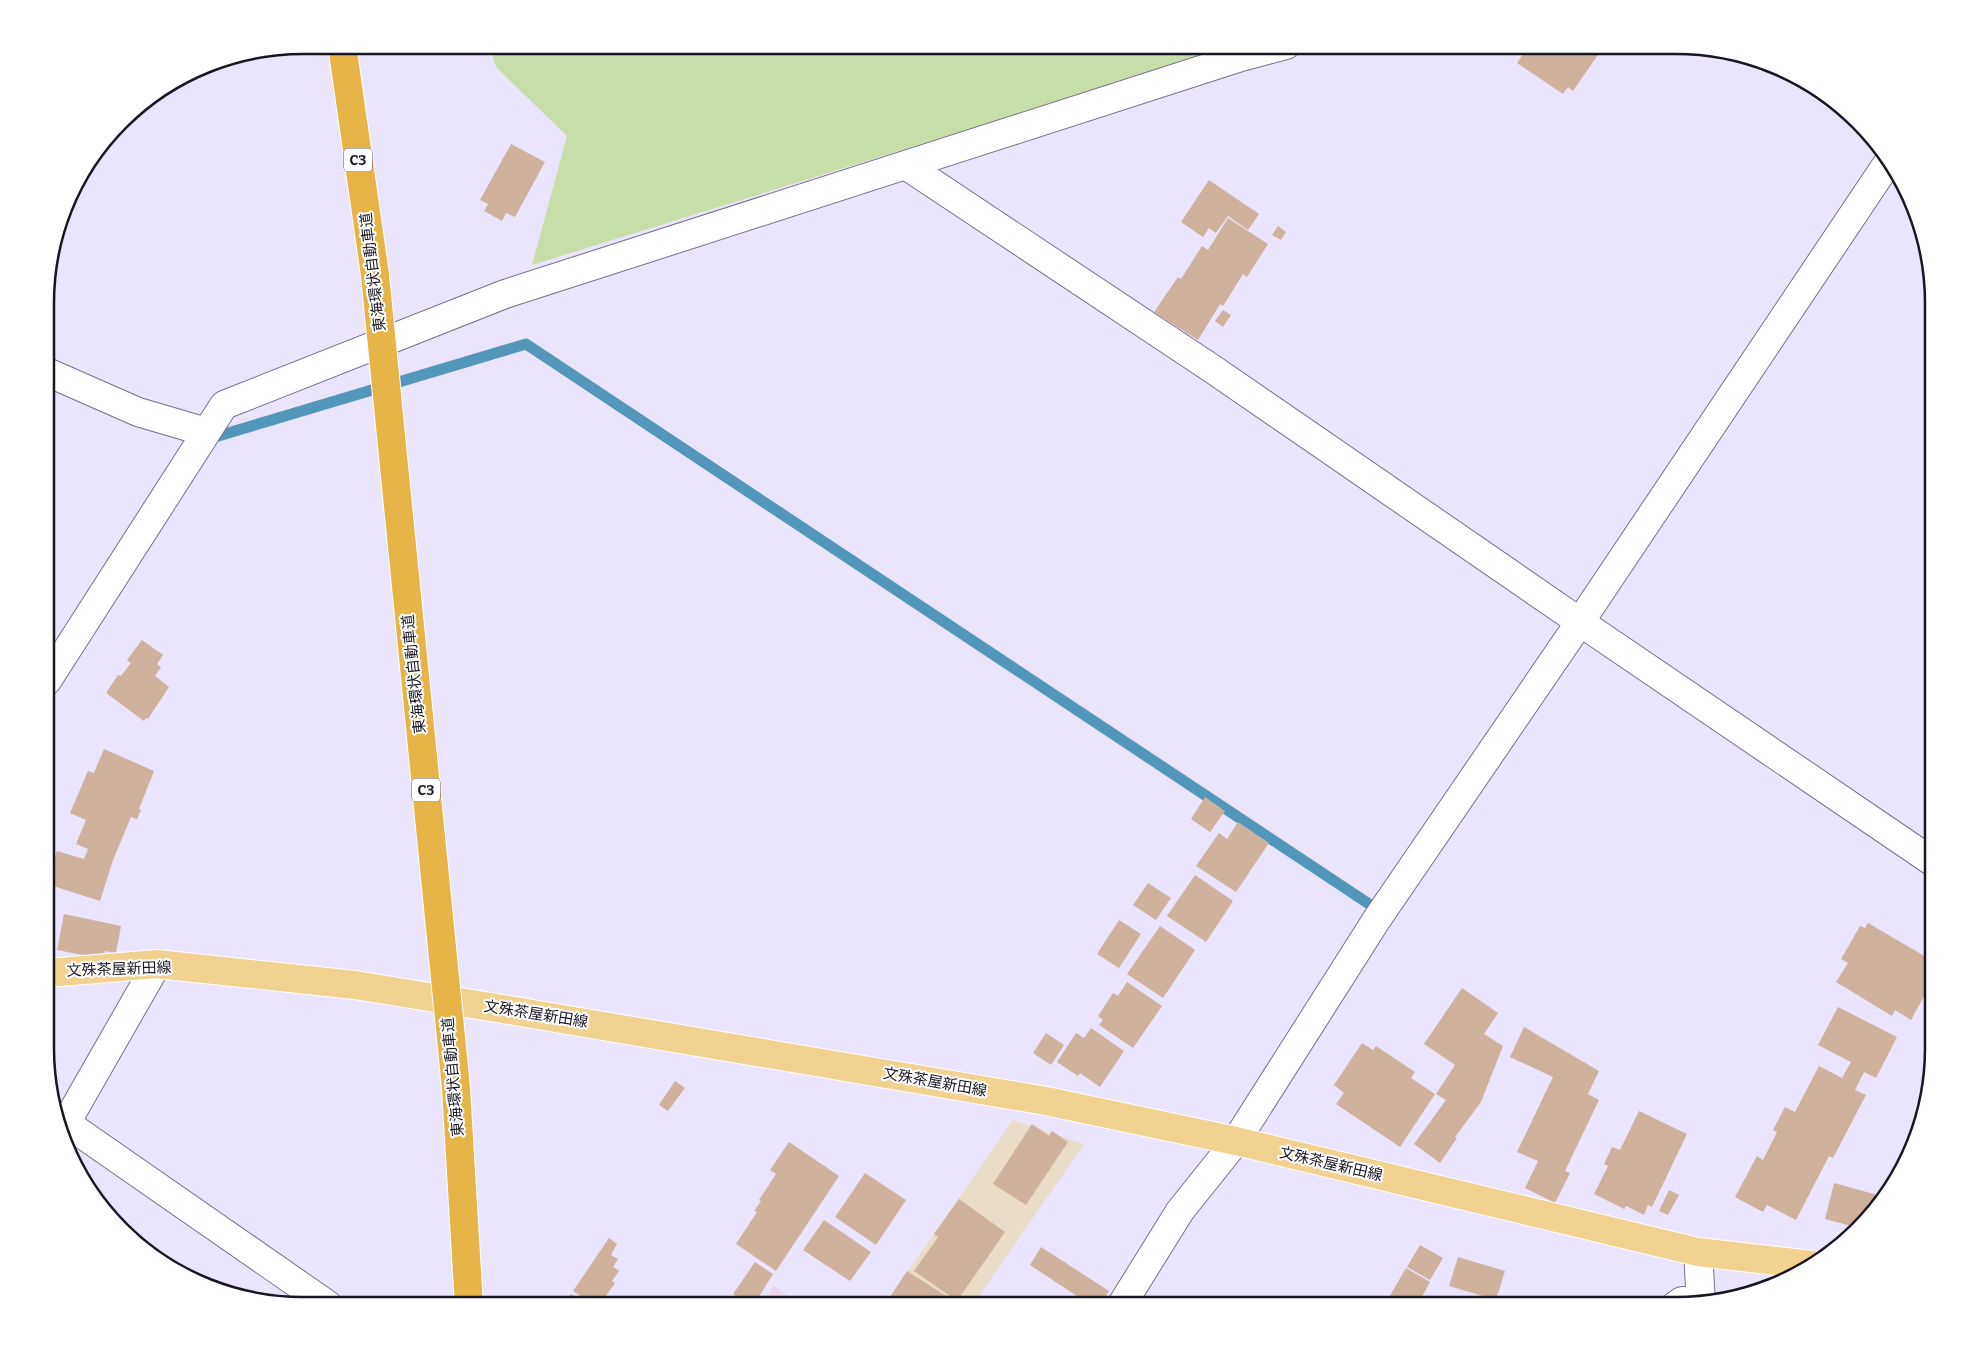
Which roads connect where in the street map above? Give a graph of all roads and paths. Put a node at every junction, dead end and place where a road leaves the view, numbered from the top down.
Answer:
1 (343, 54) edge
2 (1252, 54) edge
3 (906, 166) junction
4 (1885, 167) edge
5 (54, 375) edge
6 (206, 432) junction
7 (1580, 622) junction
8 (54, 670) edge
9 (1925, 856) edge
10 (157, 964) junction
11 (54, 972) edge
12 (1236, 1141) junction
13 (1698, 1252) junction
14 (1801, 1264) edge
15 (315, 1297) edge
16 (468, 1297) edge
17 (1126, 1297) edge
18 (1693, 1297) edge

1 - 16 highway, 東海環状自動車道 / C3, bridge
2 - 3 street
3 - 6 street
3 - 7 street
4 - 7 street
5 - 6 street
6 - 8 street
7 - 9 street
7 - 12 street
10 - 11 main road, 文殊茶屋新田線
10 - 12 main road, 文殊茶屋新田線
10 - 15 street
12 - 13 main road, 文殊茶屋新田線
12 - 17 street
13 - 14 main road, 文殊茶屋新田線
13 - 18 street

